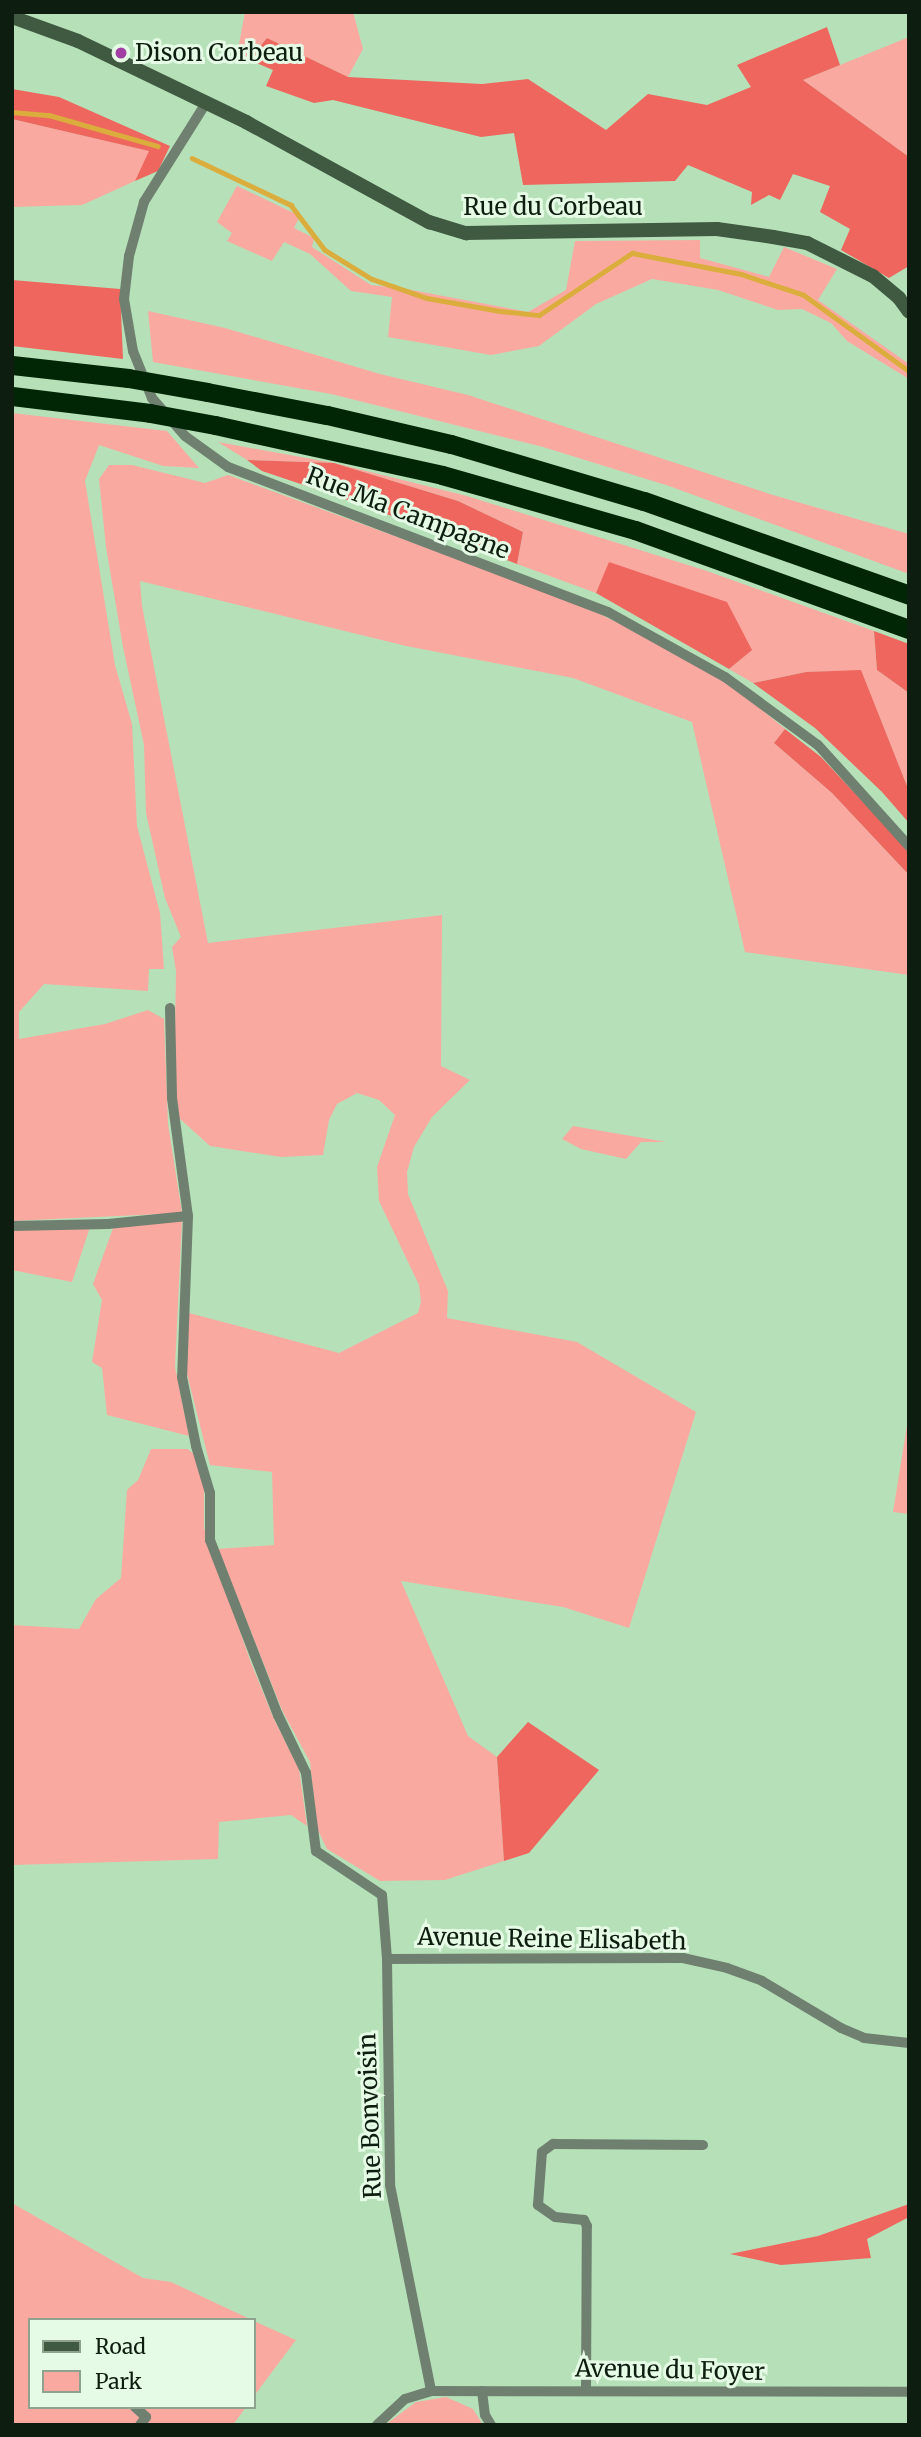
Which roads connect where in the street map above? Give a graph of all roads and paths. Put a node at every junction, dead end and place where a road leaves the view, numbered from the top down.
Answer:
1 (12, 17) edge
2 (206, 103) junction
3 (909, 312) edge
4 (12, 365) edge
5 (12, 396) edge
6 (909, 595) edge
7 (909, 629) edge
8 (909, 846) edge
9 (170, 1008) dead end
10 (188, 1216) junction
11 (12, 1226) edge
12 (387, 1959) junction
13 (909, 2043) edge
14 (703, 2145) dead end
15 (586, 2390) junction
16 (431, 2391) junction
17 (482, 2391) junction
18 (909, 2392) edge
19 (134, 2409) edge
20 (140, 2425) edge
21 (377, 2425) edge
22 (491, 2425) edge

1 - 2 street, Rue du Corbeau
2 - 3 street, Rue du Corbeau
2 - 8 street, Rue Ma Campagne
4 - 6 highway
5 - 7 highway
9 - 10 street
10 - 11 street
10 - 12 street, Rue Bonvoisin
12 - 13 street, Avenue Reine Elisabeth
12 - 16 street, Rue Bonvoisin
14 - 15 street
15 - 17 street, Avenue du Foyer
15 - 18 street, Avenue du Foyer
16 - 17 street, Avenue du Foyer
16 - 21 street
17 - 22 street
19 - 20 street

